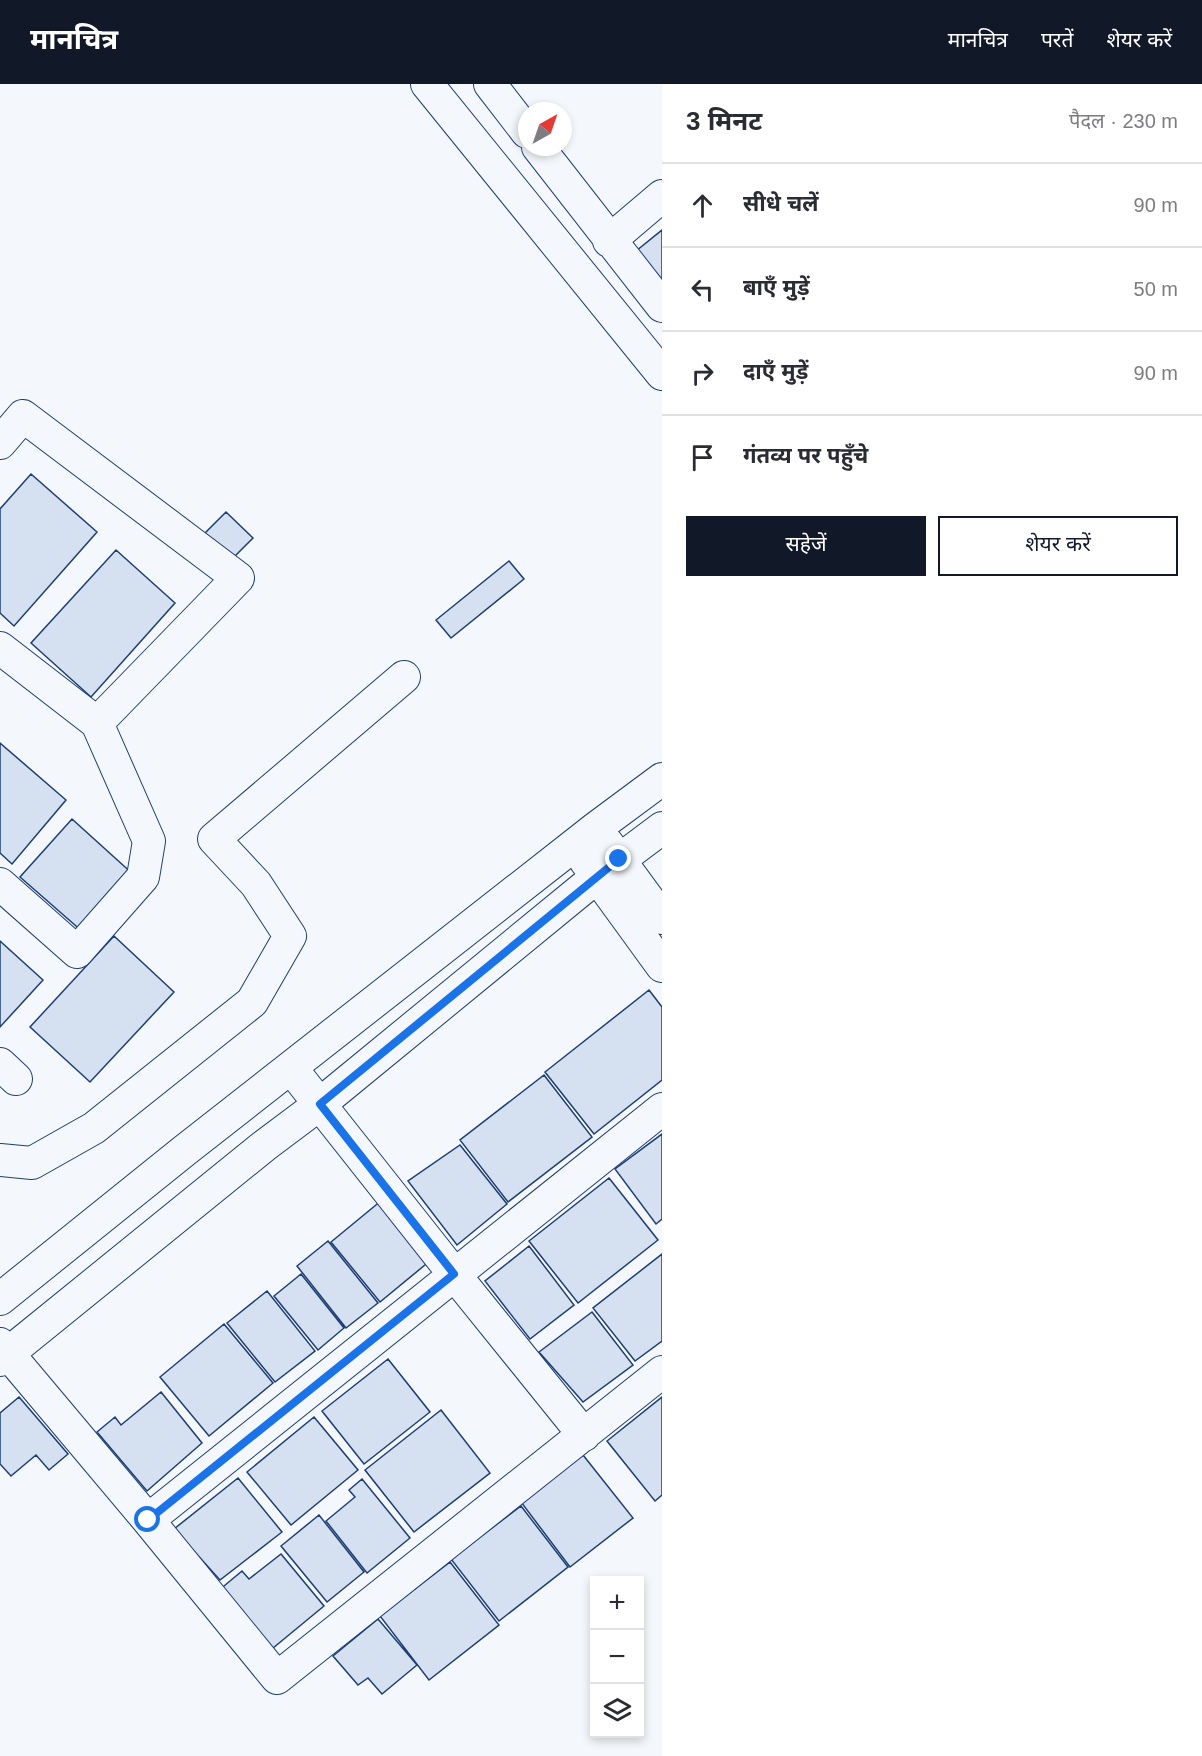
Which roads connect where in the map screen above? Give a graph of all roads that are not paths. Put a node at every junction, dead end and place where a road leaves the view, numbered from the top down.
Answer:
1 (427, 84) edge
2 (490, 84) edge
3 (518, 120) edge
4 (545, 156) edge
5 (662, 196) edge
6 (609, 241) junction
7 (662, 306) edge
8 (662, 374) edge
9 (0, 443) edge
10 (0, 648) edge
11 (404, 677) dead end
12 (97, 723) junction
13 (662, 779) edge
14 (662, 828) edge
15 (584, 837) junction
16 (608, 867) junction
17 (0, 884) edge
18 (662, 918) edge
19 (662, 966) edge
20 (291, 1068) junction
21 (320, 1104) junction
22 (662, 1110) edge
23 (0, 1160) edge
24 (454, 1274) junction
25 (0, 1299) edge
26 (3, 1353) edge
27 (662, 1372) edge
28 (584, 1435) junction
29 (148, 1520) junction

1 - 8 street
2 - 3 street
4 - 6 street
5 - 6 street
6 - 7 street
9 - 12 street
10 - 12 street
11 - 23 street
12 - 17 street
13 - 15 street
14 - 16 street
15 - 16 street
15 - 20 street
16 - 18 street
16 - 19 street
16 - 21 street
20 - 21 street
20 - 25 street
21 - 24 street
21 - 26 street
22 - 24 street
24 - 28 street
24 - 29 street
26 - 29 street
27 - 28 street
28 - 29 street

